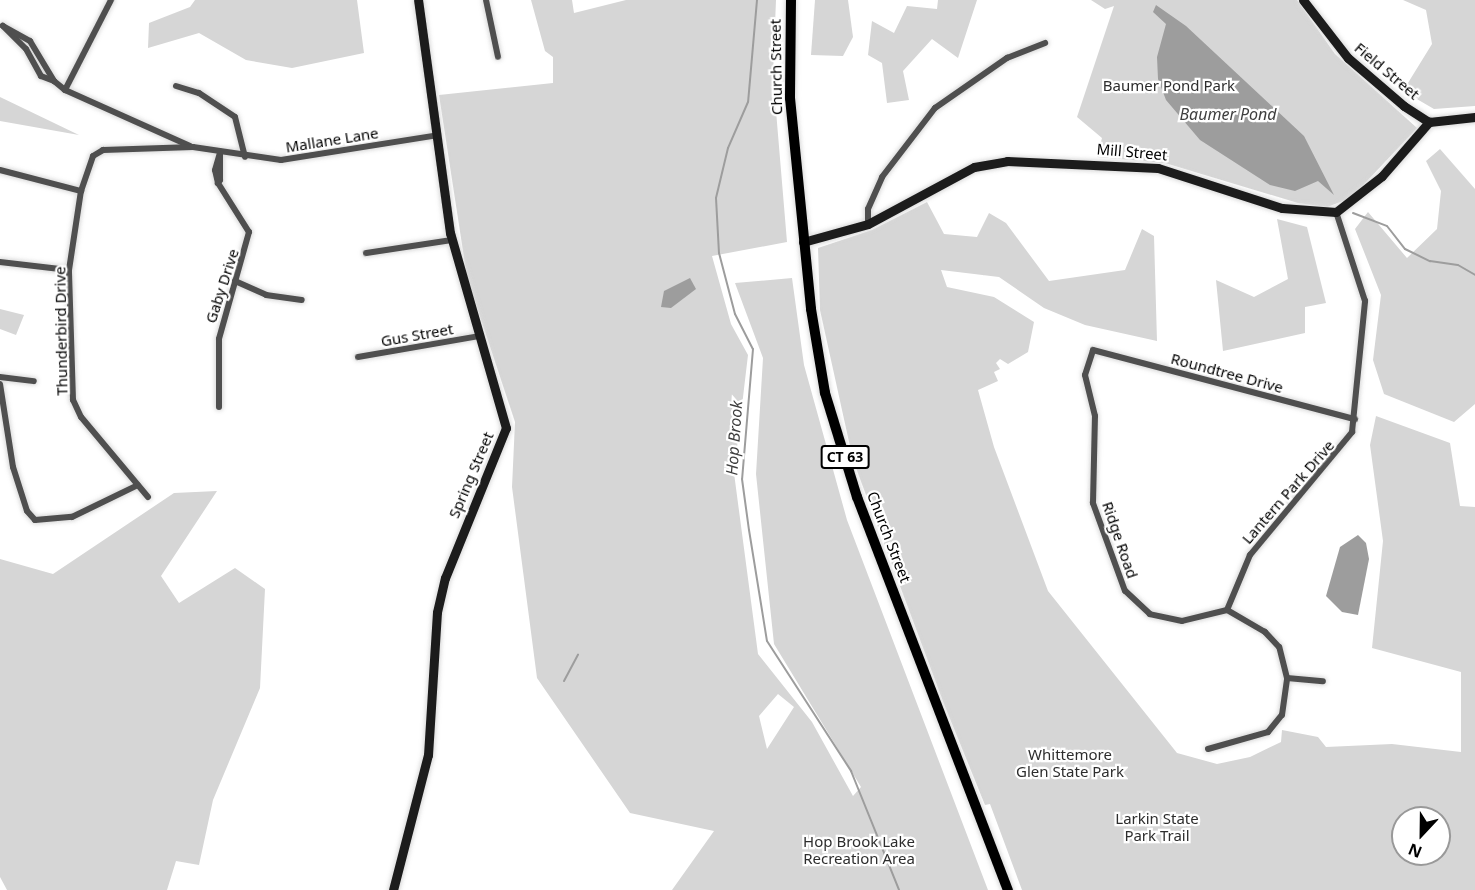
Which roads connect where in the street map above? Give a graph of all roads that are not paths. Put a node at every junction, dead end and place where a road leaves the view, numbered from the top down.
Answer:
1 (111, 0) edge
2 (418, 0) edge
3 (486, 0) edge
4 (791, 0) edge
5 (1303, 0) edge
6 (2, 26) edge
7 (1044, 43) dead end
8 (498, 57) dead end
9 (176, 86) dead end
10 (65, 90) junction
11 (1475, 117) edge
12 (1429, 122) junction
13 (438, 135) junction
14 (193, 147) junction
15 (220, 152) junction
16 (245, 157) junction
17 (0, 170) edge
18 (81, 191) junction
19 (1336, 212) junction
20 (868, 224) junction
21 (452, 240) junction
22 (803, 242) junction
23 (366, 253) dead end
24 (0, 262) edge
25 (69, 270) junction
26 (235, 281) junction
27 (302, 300) dead end
28 (480, 336) junction
29 (1093, 350) joint
30 (358, 357) dead end
31 (0, 377) edge
32 (34, 381) dead end
33 (0, 384) edge
34 (219, 407) dead end
35 (1355, 420) junction
36 (138, 485) junction
37 (148, 497) dead end
38 (1227, 610) junction
39 (1287, 678) junction
40 (1323, 681) dead end
41 (1208, 749) dead end
42 (393, 890) edge
43 (1008, 890) edge

1 - 10 street
2 - 13 main road, Spring Street
3 - 8 street
4 - 22 main road, Church Street / CT 63
5 - 12 main road, Field Street
6 - 10 street, Mallane Lane
7 - 20 street
9 - 16 street
10 - 14 street, Mallane Lane
11 - 12 main road
12 - 19 main road
13 - 16 street, Mallane Lane
13 - 21 main road, Spring Street
14 - 15 street, Mallane Lane
14 - 18 street, Mallane Lane
15 - 16 street, Mallane Lane
15 - 26 street, Gaby Drive
17 - 18 street
18 - 25 street, Thunderbird Drive
19 - 20 main road, Mill Street
19 - 35 street, Lantern Park Drive
20 - 22 main road, Mill Street
21 - 23 street
21 - 28 main road, Spring Street
22 - 43 main road, Church Street / CT 63
24 - 25 street
25 - 36 street, Thunderbird Drive
26 - 27 street
26 - 34 street, Gaby Drive
28 - 30 street, Gus Street
28 - 42 main road, Spring Street
29 - 35 street, Roundtree Drive
29 - 38 street, Ridge Road
31 - 32 street
33 - 36 street
35 - 38 street, Lantern Park Drive
36 - 37 street, Thunderbird Drive
38 - 39 street
39 - 40 street
39 - 41 street

